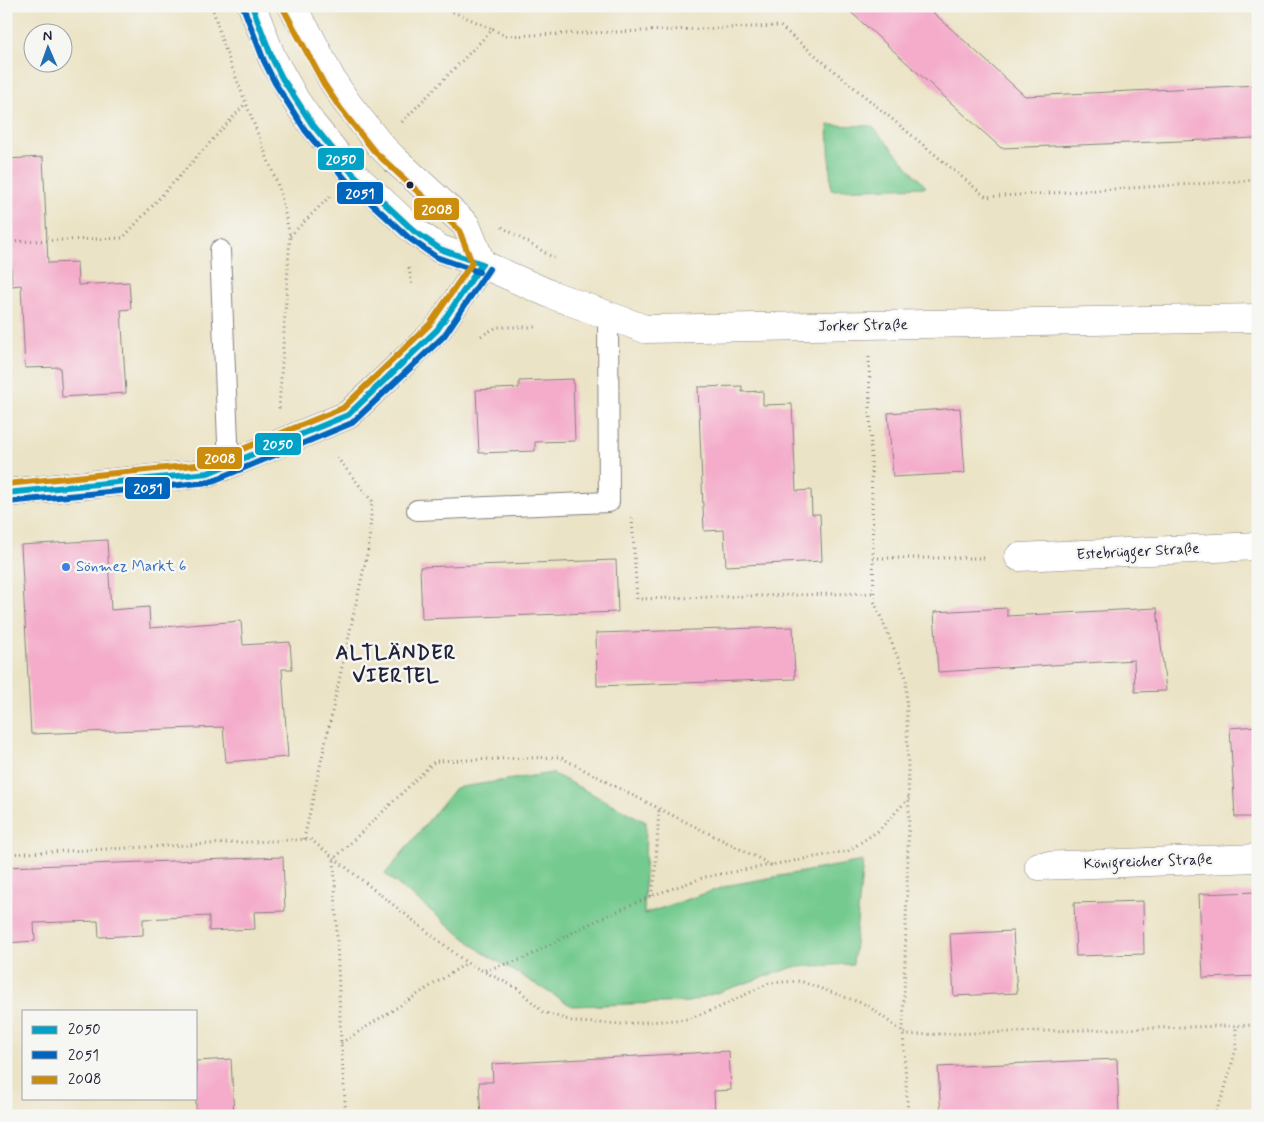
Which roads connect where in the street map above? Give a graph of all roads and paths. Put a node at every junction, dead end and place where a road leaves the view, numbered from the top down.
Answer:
1 (212, 6) edge
2 (252, 6) edge
3 (292, 6) edge
4 (438, 6) edge
5 (493, 29) junction
6 (246, 103) junction
7 (399, 124) dead end
8 (1258, 180) edge
9 (332, 194) dead end
10 (290, 236) junction
11 (6, 242) edge
12 (220, 250) dead end
13 (482, 264) junction
14 (608, 315) junction
15 (1258, 318) edge
16 (868, 326) junction
17 (535, 327) dead end
18 (481, 336) dead end
19 (315, 429) junction
20 (277, 445) junction
21 (228, 465) junction
22 (6, 493) edge
23 (609, 502) junction
24 (417, 510) dead end
25 (1258, 546) edge
26 (873, 558) junction
27 (1019, 558) joint
28 (873, 593) junction
29 (6, 711) edge
30 (909, 797) junction
31 (659, 808) junction
32 (304, 840) junction
33 (6, 854) edge
34 (11, 854) junction
35 (1258, 858) edge
36 (334, 859) junction
37 (772, 865) junction
38 (1039, 866) dead end
39 (651, 896) junction
40 (467, 963) junction
41 (484, 971) junction
42 (1258, 1025) edge
43 (1236, 1026) junction
44 (903, 1032) junction
45 (341, 1043) junction
46 (346, 1116) edge
47 (908, 1116) edge
48 (1214, 1116) edge

1 - 6 path
2 - 13 street, Jorker Straße
3 - 13 street
4 - 5 path
5 - 7 path
5 - 8 path
6 - 10 path
6 - 11 path
9 - 10 path
10 - 20 path
12 - 21 lane
13 - 14 street, Jorker Straße
13 - 19 street
14 - 16 street, Jorker Straße
14 - 23 lane
15 - 16 street, Jorker Straße
16 - 26 path
17 - 18 path
19 - 20 street
19 - 32 path
20 - 21 street
21 - 22 street
23 - 24 lane
23 - 28 path
25 - 27 street, Estebrügger Straße
26 - 27 path
26 - 28 path
28 - 30 path
29 - 34 path
30 - 37 path
30 - 44 path
31 - 36 path
31 - 37 path
31 - 39 path
32 - 34 path
32 - 36 path
33 - 34 path
35 - 38 street, Königreicher Straße
36 - 40 path
36 - 45 path
37 - 39 path
39 - 41 path
40 - 41 path
40 - 45 path
41 - 44 path
42 - 43 path
43 - 44 path
43 - 48 path
44 - 47 path
45 - 46 path

